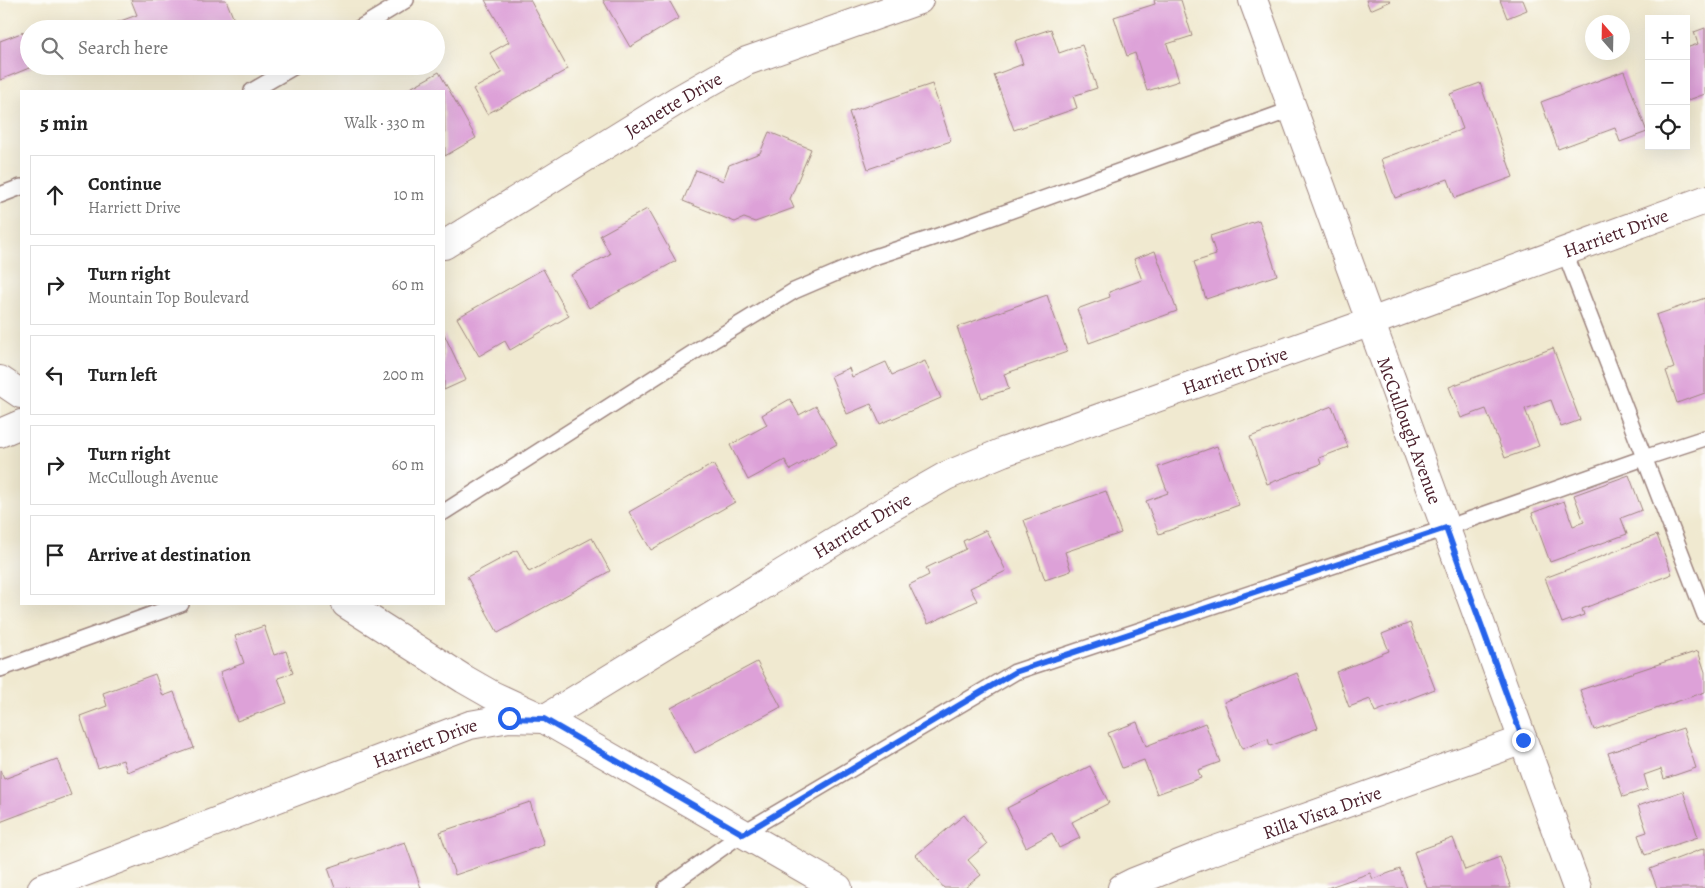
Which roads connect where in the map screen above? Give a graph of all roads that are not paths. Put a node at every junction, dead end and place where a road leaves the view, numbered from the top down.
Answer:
1 (406, 0) edge
2 (919, 0) edge
3 (1254, 0) edge
4 (373, 20) edge
5 (280, 75) edge
6 (254, 90) edge
7 (1293, 109) junction
8 (20, 187) edge
9 (0, 195) edge
10 (1705, 200) edge
11 (445, 245) edge
12 (1564, 250) junction
13 (1370, 322) junction
14 (0, 380) edge
15 (20, 393) edge
16 (20, 424) edge
17 (0, 433) edge
18 (1705, 438) edge
19 (1644, 458) junction
20 (445, 511) edge
21 (1446, 528) junction
22 (178, 605) edge
23 (348, 605) edge
24 (1705, 615) edge
25 (0, 670) edge
26 (544, 719) junction
27 (1523, 740) junction
28 (743, 834) junction
29 (42, 888) edge
30 (666, 888) edge
31 (838, 888) edge
32 (1122, 888) edge
33 (1577, 888) edge

1 - 4 lane
2 - 11 street, Jeanette Drive
3 - 7 street, McCullough Avenue
5 - 6 lane
7 - 13 street, McCullough Avenue
7 - 20 lane
8 - 9 lane
10 - 12 street, Harriett Drive
12 - 13 street, Harriett Drive
12 - 19 lane
13 - 21 street, McCullough Avenue
13 - 26 street, Harriett Drive
14 - 15 street
16 - 17 street
18 - 19 lane
19 - 21 lane
19 - 24 lane
21 - 27 street, McCullough Avenue
21 - 28 lane
22 - 25 lane
23 - 26 street
26 - 28 street
26 - 29 street, Harriett Drive
27 - 32 street, Rilla Vista Drive
27 - 33 street, McCullough Avenue
28 - 30 lane
28 - 31 street

